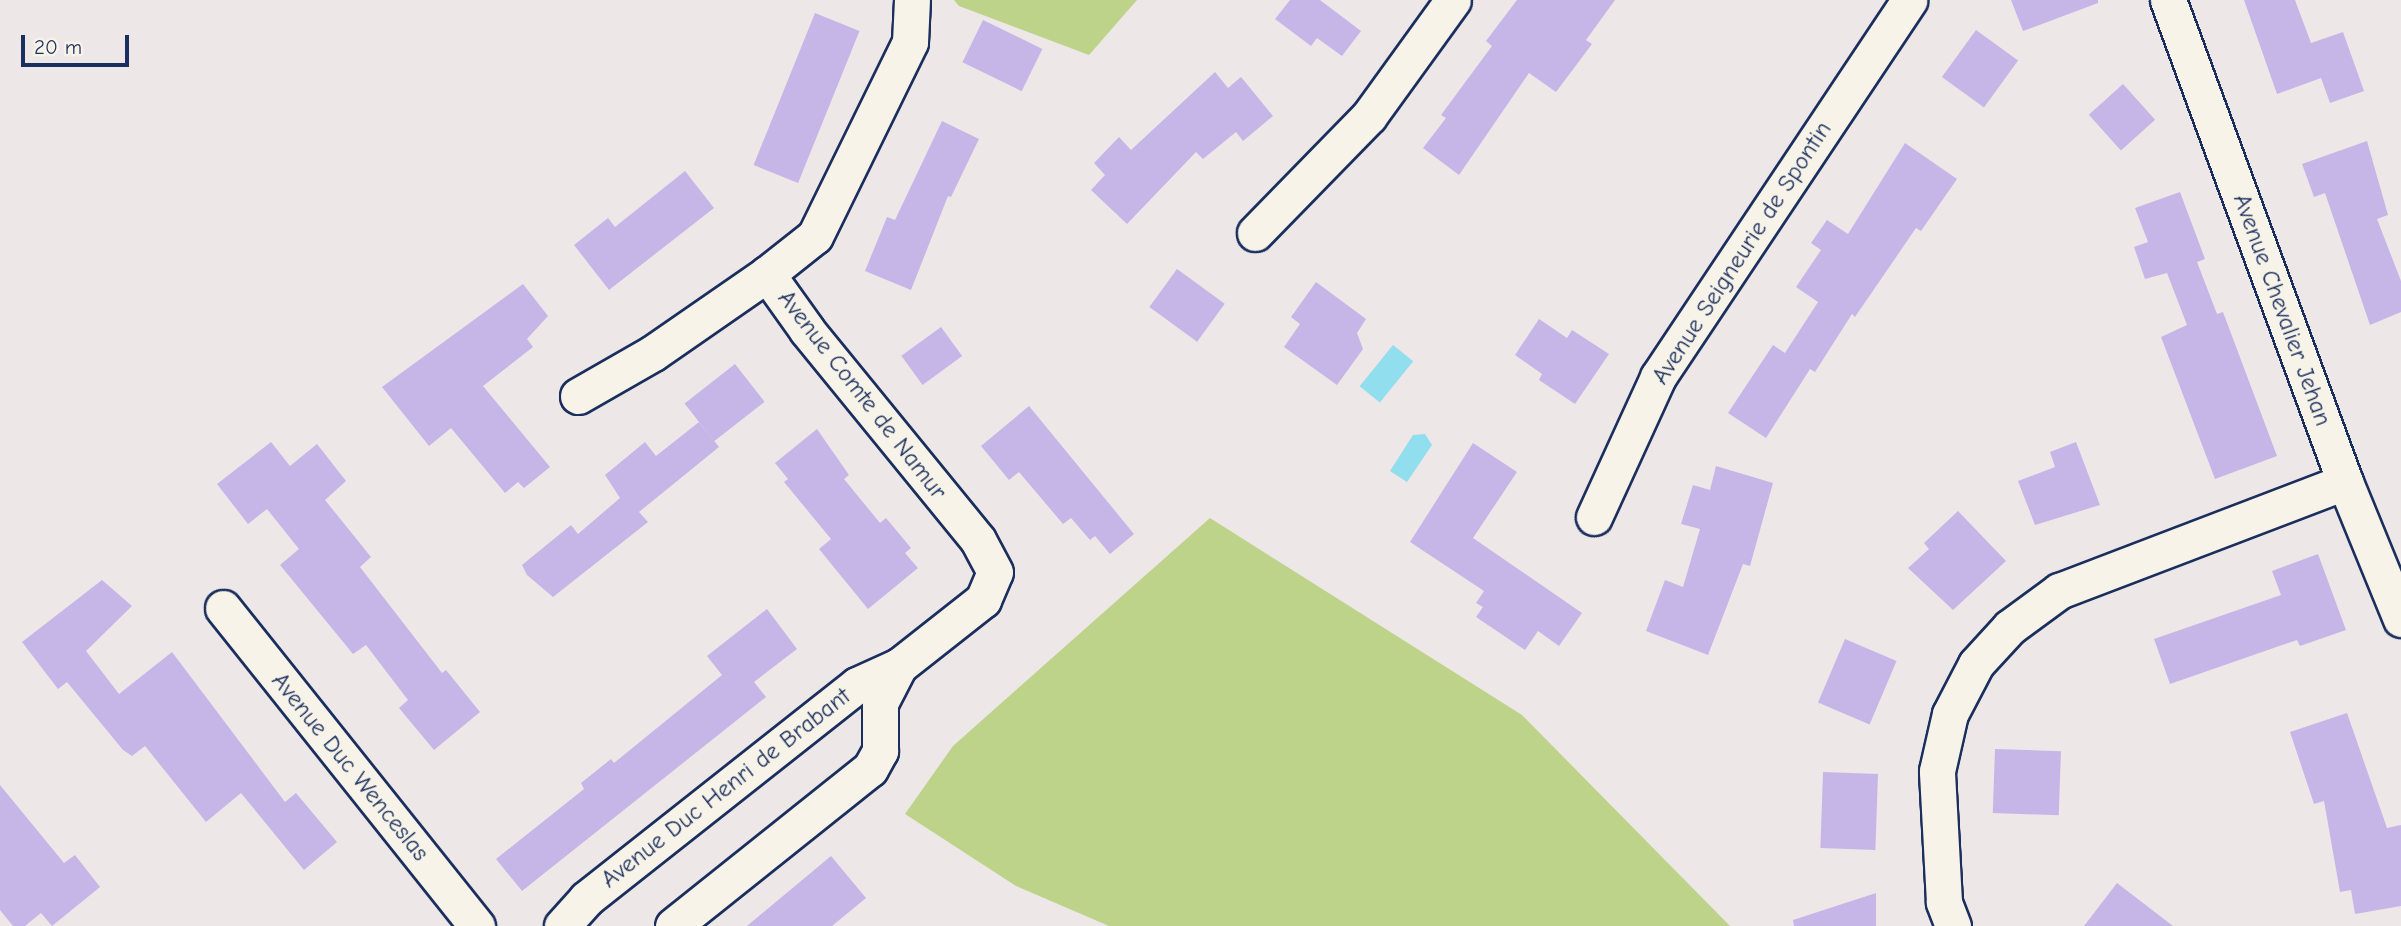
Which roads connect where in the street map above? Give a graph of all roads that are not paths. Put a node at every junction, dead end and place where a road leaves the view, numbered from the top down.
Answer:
1 (912, 0) edge
2 (1453, 0) edge
3 (1909, 0) edge
4 (2168, 0) edge
5 (1255, 233) dead end
6 (767, 274) junction
7 (578, 396) dead end
8 (2345, 482) junction
9 (1594, 517) dead end
10 (995, 572) joint
11 (223, 608) dead end
12 (2401, 619) edge
13 (900, 666) junction
14 (477, 926) edge
15 (562, 926) edge
16 (673, 926) edge
17 (1953, 926) edge

1 - 6 street, Avenue Comte de Namur
2 - 5 street
3 - 9 street, Avenue Seigneurie de Spontin
4 - 8 street, Avenue Chevalier Jehan
6 - 7 street
6 - 10 street, Avenue Comte de Namur
8 - 12 street, Avenue Chevalier Jehan
8 - 17 street
10 - 13 street, Avenue Duc Henri de Brabant
11 - 14 street, Avenue Duc Wenceslas
13 - 15 street, Avenue Duc Henri de Brabant
13 - 16 street, Avenue Duc Henri de Brabant

